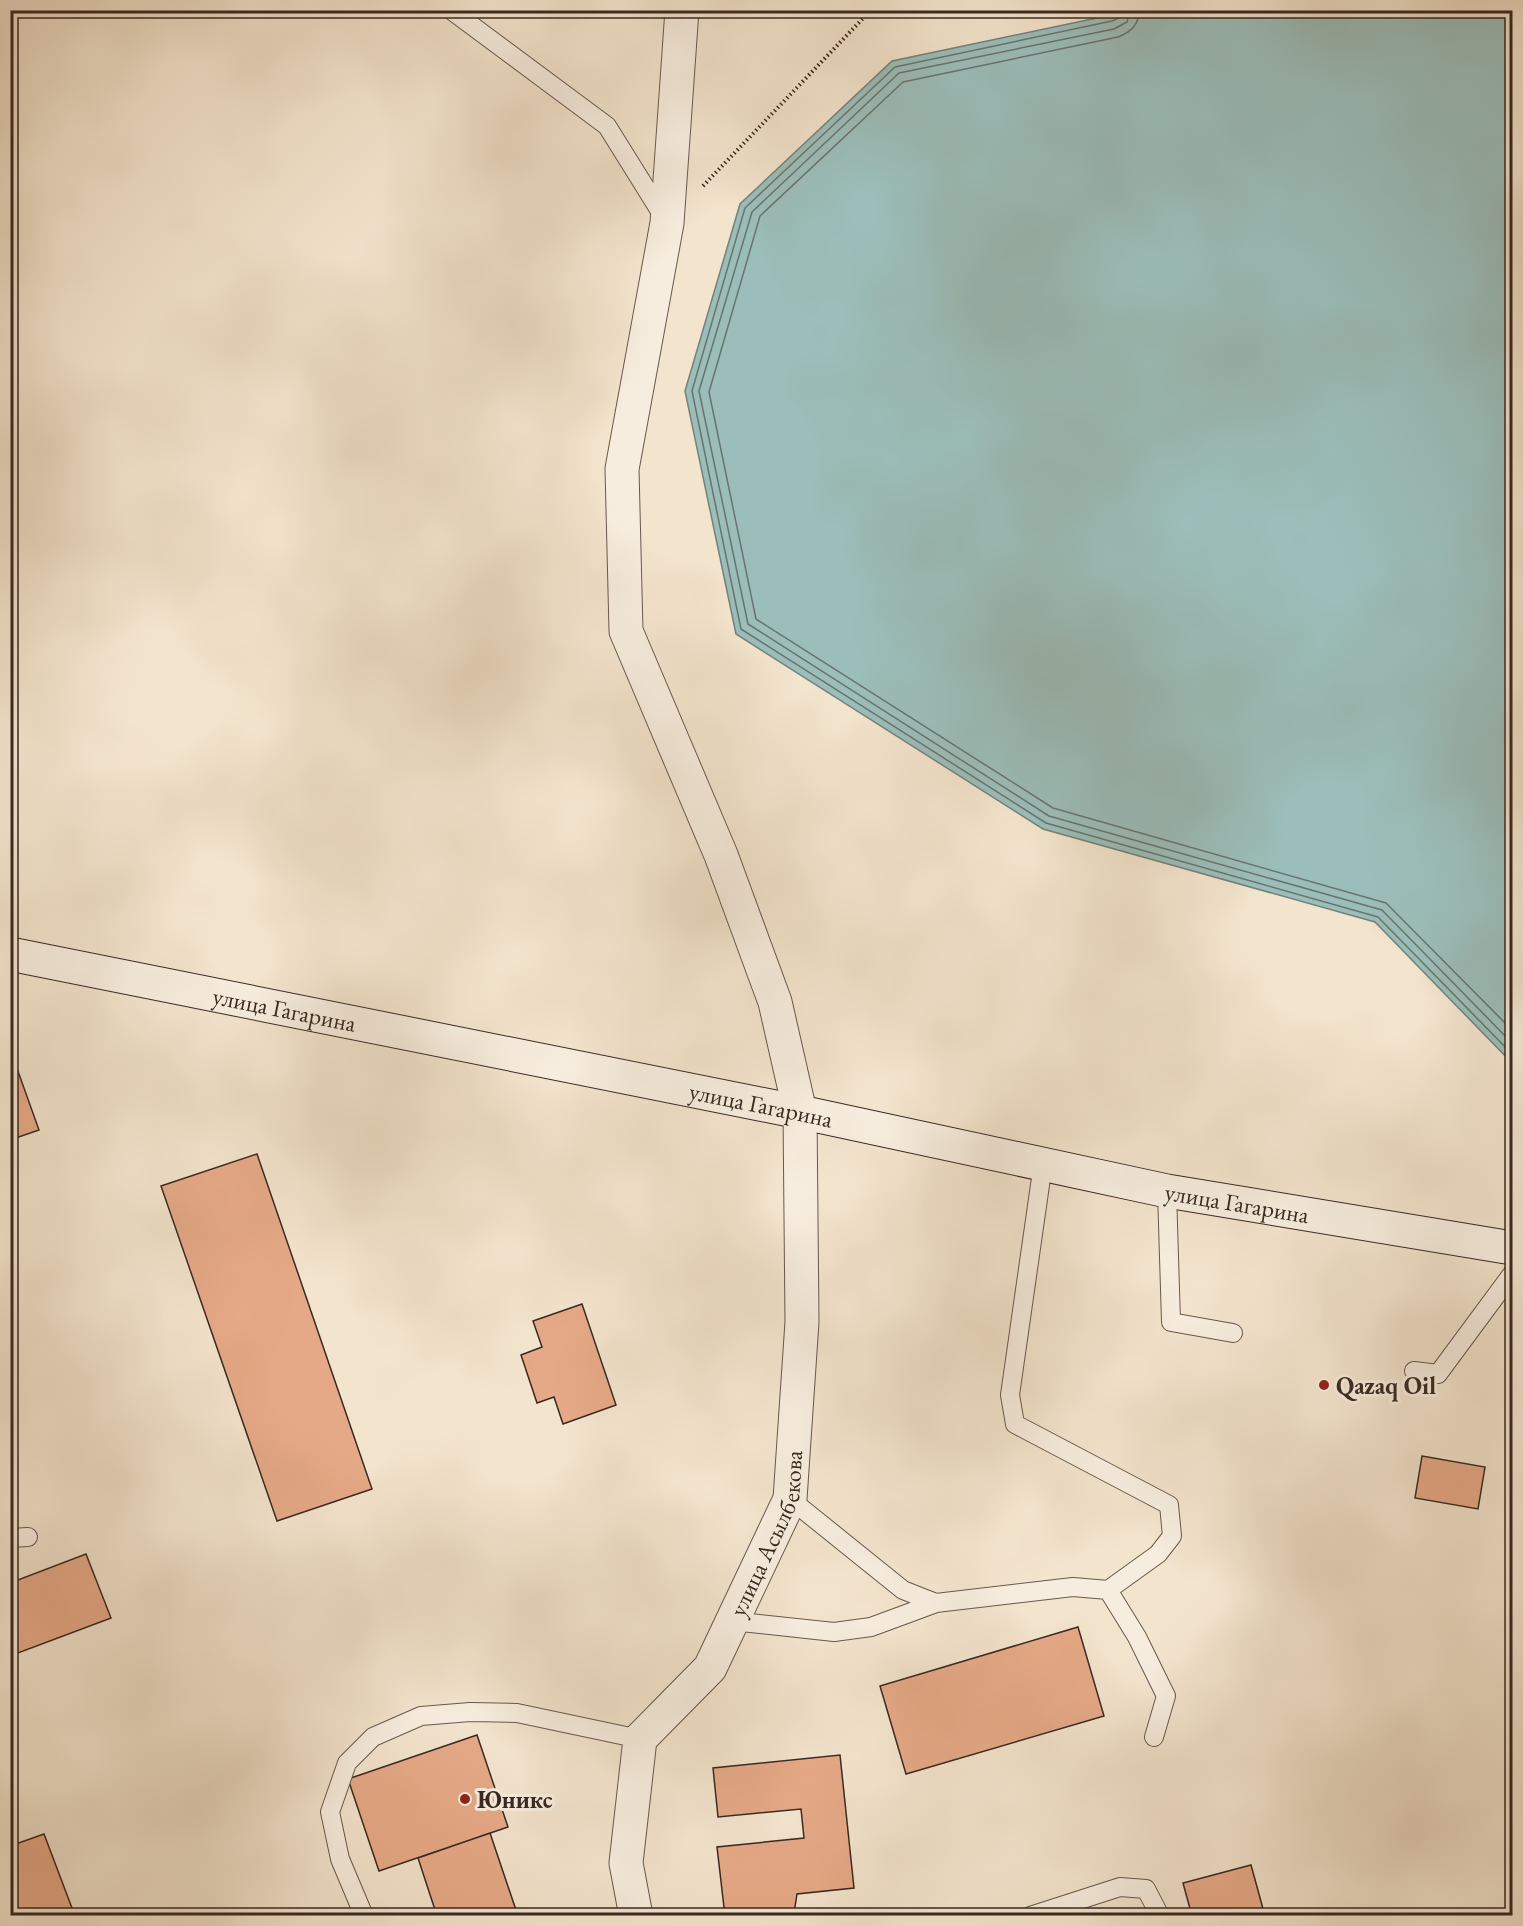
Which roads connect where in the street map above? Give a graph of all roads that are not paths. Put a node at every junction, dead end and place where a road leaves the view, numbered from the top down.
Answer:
1 (451, 10) edge
2 (682, 10) edge
3 (667, 223) junction
4 (10, 954) edge
5 (800, 1112) junction
6 (1043, 1164) junction
7 (1167, 1191) junction
8 (1512, 1248) edge
9 (1512, 1274) edge
10 (1233, 1333) dead end
11 (1414, 1371) dead end
12 (790, 1499) junction
13 (1108, 1590) junction
14 (936, 1603) junction
15 (732, 1620) junction
16 (1154, 1737) dead end
17 (640, 1739) junction
18 (364, 1916) edge
19 (636, 1916) edge
20 (1030, 1916) edge
21 (1160, 1916) edge

1 - 3 lane
2 - 3 street, улица Асылбекова
3 - 5 street, улица Асылбекова
4 - 5 street, улица Гагарина
5 - 6 street, улица Гагарина
5 - 12 street, улица Асылбекова
6 - 7 street, улица Гагарина
6 - 13 lane
7 - 8 street, улица Гагарина
7 - 10 lane
9 - 11 lane
12 - 14 lane
12 - 15 street, улица Асылбекова
13 - 14 lane
13 - 16 lane
14 - 15 lane
15 - 17 street, улица Асылбекова
17 - 18 lane
17 - 19 street
20 - 21 lane

